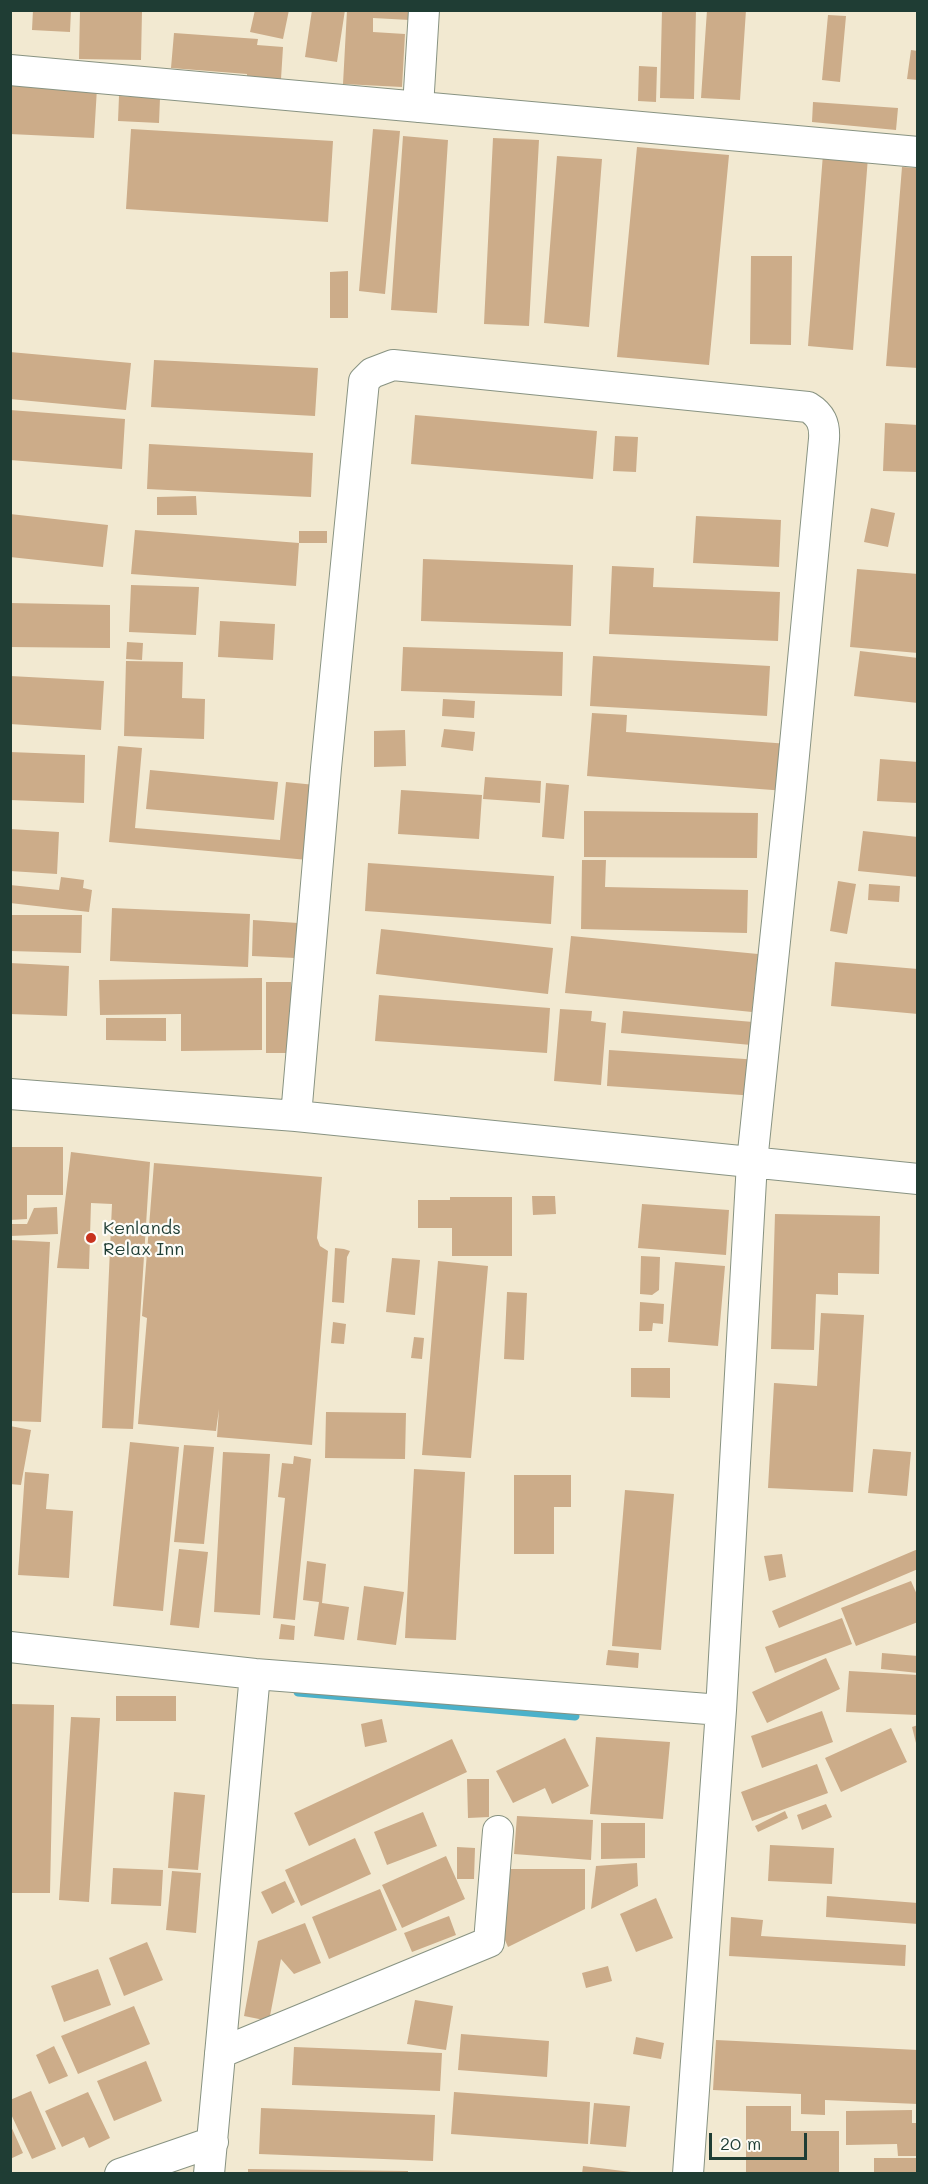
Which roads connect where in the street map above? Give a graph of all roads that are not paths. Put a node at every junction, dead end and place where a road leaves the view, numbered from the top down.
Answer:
1 (424, 10) edge
2 (10, 70) edge
3 (418, 107) junction
4 (918, 152) edge
5 (10, 1094) edge
6 (296, 1116) junction
7 (752, 1162) junction
8 (918, 1179) edge
9 (10, 1647) edge
10 (255, 1674) junction
11 (721, 1710) junction
12 (498, 1831) dead end
13 (220, 2054) junction
14 (213, 2142) junction
15 (120, 2174) edge
16 (209, 2174) edge
17 (688, 2174) edge

1 - 3 street
2 - 3 street
3 - 4 street
5 - 6 street
6 - 7 street
6 - 7 street
7 - 8 street
7 - 11 street
9 - 10 street
10 - 11 street
10 - 13 street
11 - 17 street
12 - 13 street
13 - 14 street
14 - 15 street
14 - 16 street

